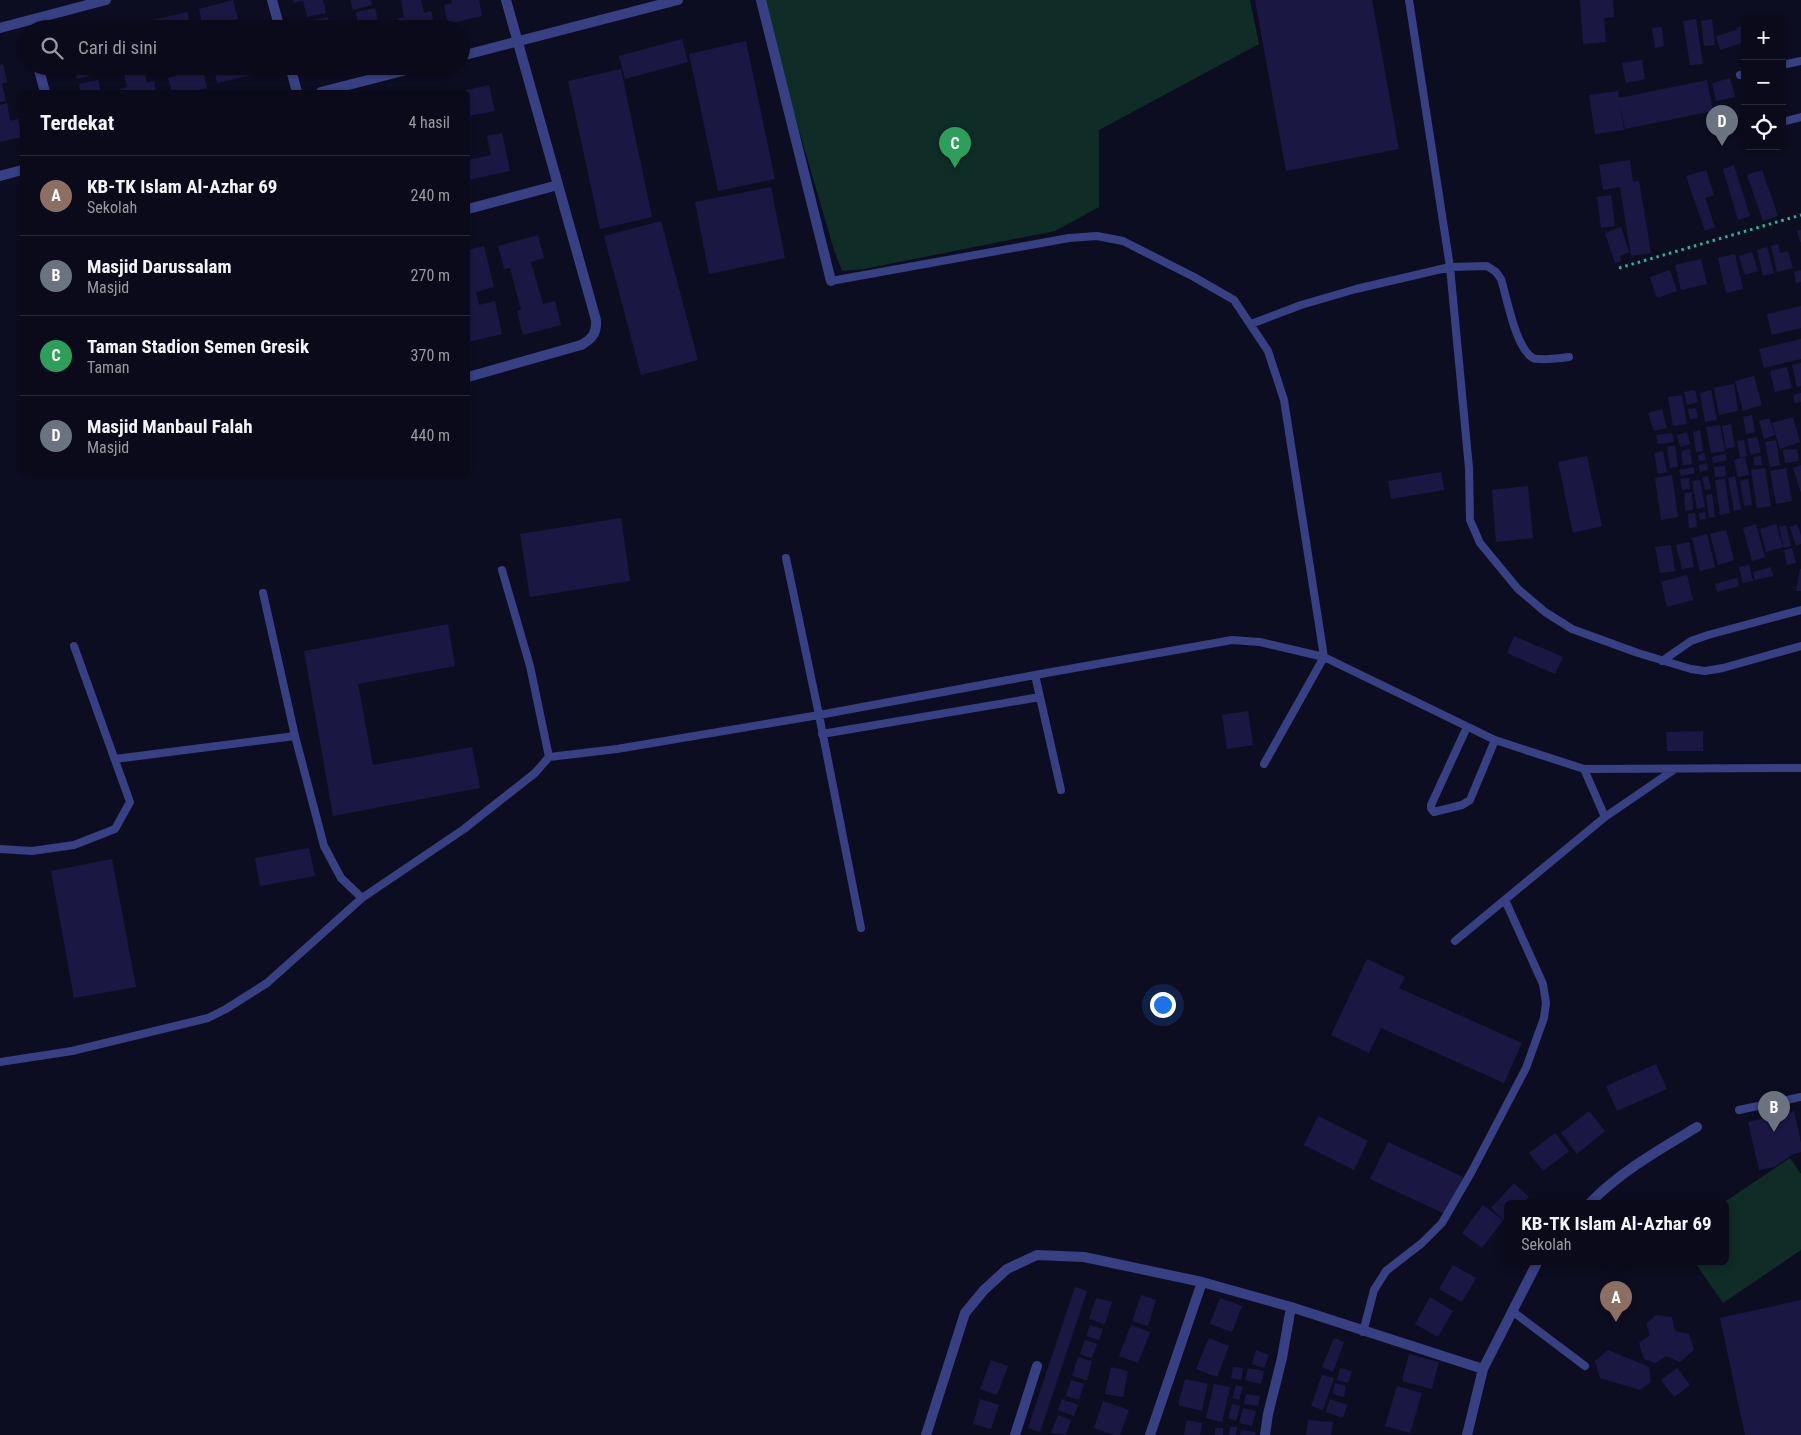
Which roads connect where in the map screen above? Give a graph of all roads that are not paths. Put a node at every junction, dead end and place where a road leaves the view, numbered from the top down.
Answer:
1 (106, 0) edge
2 (272, 0) edge
3 (506, 0) edge
4 (678, 0) edge
5 (761, 0) edge
6 (1408, 0) edge
7 (44, 20) edge
8 (278, 20) edge
9 (20, 26) edge
10 (0, 28) edge
11 (518, 42) junction
12 (470, 54) edge
13 (1801, 61) edge
14 (1786, 64) edge
15 (40, 75) edge
16 (293, 75) edge
17 (387, 75) edge
18 (44, 90) edge
19 (297, 90) edge
20 (329, 90) edge
21 (1801, 117) edge
22 (1786, 121) edge
23 (20, 171) edge
24 (0, 176) edge
25 (558, 185) junction
26 (470, 208) edge
27 (1450, 267) junction
28 (831, 281) joint
29 (1251, 324) junction
30 (1568, 357) dead end
31 (470, 376) edge
32 (786, 558) dead end
33 (502, 570) dead end
34 (263, 594) dead end
35 (1801, 610) edge
36 (74, 646) dead end
37 (1801, 646) edge
38 (1324, 657) junction
39 (1662, 661) junction
40 (1036, 675) junction
41 (1040, 697) junction
42 (819, 715) junction
43 (1467, 727) junction
44 (822, 734) junction
45 (295, 736) junction
46 (1495, 740) junction
47 (549, 757) junction
48 (115, 760) junction
49 (1264, 764) dead end
50 (1676, 768) junction
51 (1801, 768) edge
52 (1584, 769) junction
53 (1061, 790) dead end
54 (1605, 816) junction
55 (0, 849) edge
56 (362, 898) junction
57 (1505, 900) junction
58 (861, 928) dead end
59 (1455, 942) dead end
60 (0, 1062) edge
61 (1801, 1097) edge
62 (1739, 1110) dead end
63 (1697, 1127) dead end
64 (1593, 1200) edge
65 (1536, 1265) edge
66 (1202, 1282) junction
67 (1291, 1308) junction
68 (1512, 1312) junction
69 (1363, 1332) junction
70 (1037, 1366) dead end
71 (1585, 1366) dead end
72 (1483, 1369) junction
73 (1157, 1418) junction
74 (926, 1435) edge
75 (1015, 1435) edge
76 (1150, 1435) edge
77 (1156, 1435) edge
78 (1265, 1435) edge
79 (1467, 1435) edge

1 - 7 street
2 - 8 street
3 - 11 street
4 - 11 street
5 - 28 street
6 - 27 lane
9 - 10 street
11 - 12 street
11 - 25 street
13 - 14 lane
15 - 18 street
16 - 19 street
17 - 20 street
21 - 22 lane
23 - 24 street
25 - 26 street
25 - 31 street
27 - 29 lane
27 - 30 lane
27 - 39 lane
28 - 29 lane
29 - 38 lane
32 - 42 lane
33 - 47 lane
34 - 45 lane
35 - 39 lane
36 - 48 lane
37 - 39 lane
38 - 40 lane
38 - 43 lane
38 - 49 lane
40 - 41 lane
40 - 42 lane
41 - 44 lane
41 - 53 lane
42 - 44 lane
42 - 47 lane
43 - 46 lane
43 - 46 lane
44 - 58 lane
45 - 48 lane
45 - 56 lane
46 - 52 lane
47 - 56 lane
48 - 55 lane
50 - 51 lane
50 - 52 lane
50 - 54 lane
52 - 54 lane
54 - 57 lane
56 - 60 lane
57 - 59 lane
57 - 69 lane
61 - 62 lane
63 - 64 street
65 - 68 street
66 - 67 street
66 - 73 street
66 - 74 street
67 - 69 street
67 - 78 street
68 - 71 lane
68 - 72 street
69 - 72 street
70 - 75 street
72 - 79 street
73 - 76 street
73 - 77 street

